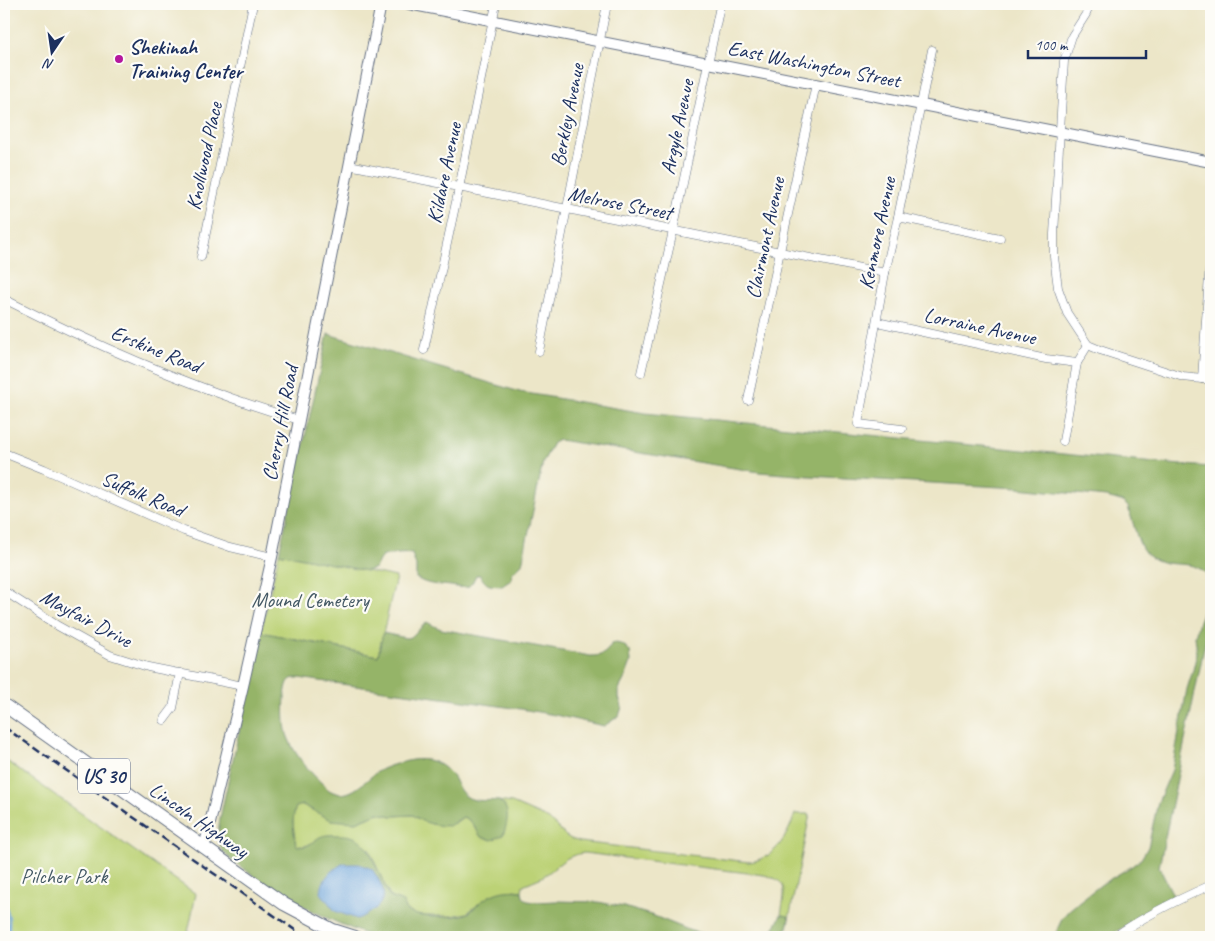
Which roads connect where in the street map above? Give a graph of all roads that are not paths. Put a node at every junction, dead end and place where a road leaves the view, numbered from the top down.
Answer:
1 (253, 4) edge
2 (381, 4) edge
3 (409, 4) edge
4 (496, 4) edge
5 (607, 4) edge
6 (1090, 4) edge
7 (720, 6) dead end
8 (493, 20) junction
9 (600, 41) junction
10 (932, 50) dead end
11 (708, 63) junction
12 (816, 84) junction
13 (921, 105) junction
14 (1061, 132) junction
15 (1211, 162) edge
16 (349, 165) junction
17 (459, 188) junction
18 (566, 210) junction
19 (898, 217) junction
20 (673, 231) junction
21 (1000, 238) dead end
22 (1211, 247) edge
23 (780, 252) junction
24 (201, 258) dead end
25 (885, 273) junction
26 (4, 299) edge
27 (877, 322) junction
28 (1088, 344) junction
29 (424, 350) dead end
30 (539, 352) dead end
31 (1077, 363) junction
32 (641, 373) dead end
33 (1211, 379) edge
34 (1202, 380) junction
35 (748, 400) dead end
36 (299, 420) junction
37 (902, 429) dead end
38 (1063, 441) dead end
39 (4, 453) edge
40 (272, 557) junction
41 (4, 591) edge
42 (180, 673) junction
43 (244, 686) junction
44 (4, 705) edge
45 (164, 720) dead end
46 (204, 848) junction
47 (1211, 885) edge
48 (355, 937) edge
49 (1114, 937) edge

1 - 24 street, Knollwood Place
2 - 16 street, Cherry Hill Road
3 - 8 street, East Washington Street
4 - 8 street, Kildare Avenue
5 - 9 street, Berkley Avenue
6 - 14 street
7 - 11 street, Argyle Avenue
8 - 9 street, East Washington Street
8 - 17 street, Kildare Avenue
9 - 11 street, East Washington Street
9 - 18 street, Berkley Avenue
10 - 13 street, Kenmore Avenue
11 - 12 street, East Washington Street
11 - 20 street, Argyle Avenue
12 - 13 street, East Washington Street
12 - 23 street, Clairmont Avenue
13 - 14 street, East Washington Street
13 - 19 street, Kenmore Avenue
14 - 15 street, East Washington Street
14 - 28 street
16 - 17 street, Melrose Street
16 - 36 street, Cherry Hill Road
17 - 18 street, Melrose Street
17 - 29 street, Kildare Avenue
18 - 20 street, Melrose Street
18 - 30 street, Berkley Avenue
19 - 21 street
19 - 25 street, Kenmore Avenue
20 - 23 street, Melrose Street
20 - 32 street, Argyle Avenue
22 - 34 street
23 - 25 street, Melrose Street
23 - 35 street, Clairmont Avenue
25 - 27 street, Kenmore Avenue
26 - 36 street, Erskine Road
27 - 31 street, Lorraine Avenue
27 - 37 street, Kenmore Avenue
28 - 31 street
28 - 34 street
31 - 38 street
33 - 34 street
36 - 40 street, Cherry Hill Road
39 - 40 street, Suffolk Road
40 - 43 street, Cherry Hill Road
41 - 42 street, Mayfair Drive
42 - 43 street, Mayfair Drive
42 - 45 street
43 - 46 street, Cherry Hill Road
44 - 46 main road, Lincoln Highway / US 30
46 - 48 main road, Lincoln Highway / US 30
47 - 49 street

